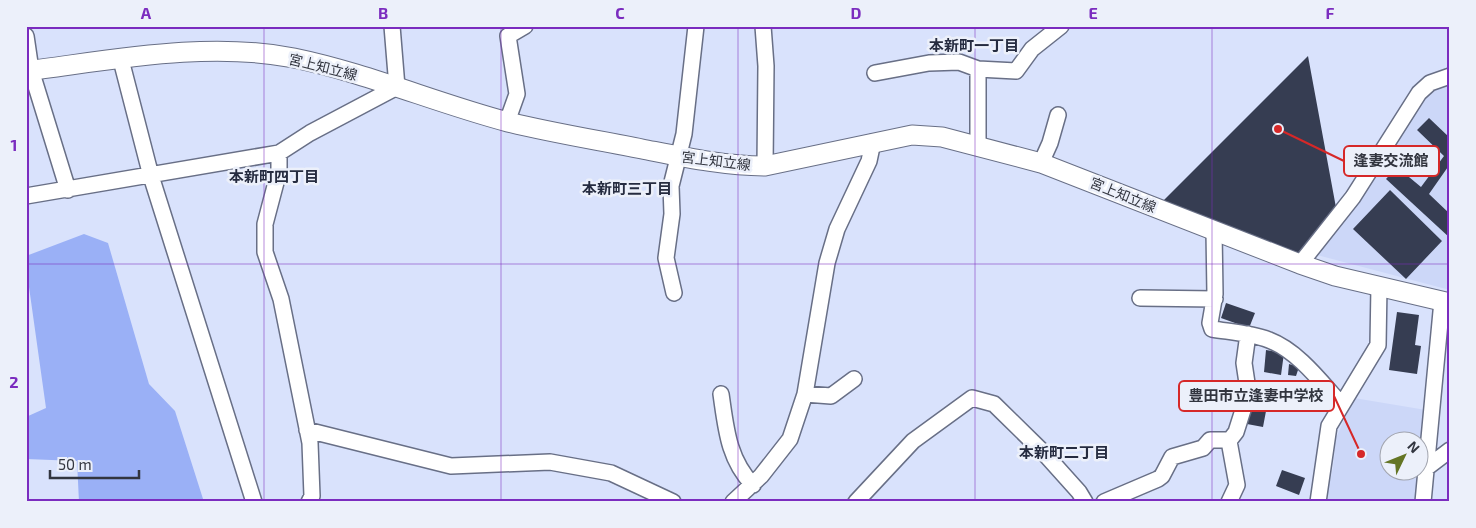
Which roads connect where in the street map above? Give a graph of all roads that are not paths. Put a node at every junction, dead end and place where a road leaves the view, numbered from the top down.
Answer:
1 (392, 26) edge
2 (525, 26) edge
3 (696, 26) edge
4 (763, 26) edge
5 (1061, 26) edge
6 (26, 36) edge
7 (121, 60) junction
8 (978, 69) junction
9 (28, 70) edge
10 (875, 73) dead end
11 (1450, 76) edge
12 (397, 87) junction
13 (1058, 115) dead end
14 (507, 122) junction
15 (873, 142) junction
16 (978, 146) junction
17 (279, 153) junction
18 (679, 156) junction
19 (1041, 163) junction
20 (766, 166) junction
21 (151, 176) junction
22 (68, 190) junction
23 (26, 196) edge
24 (1214, 231) junction
25 (1300, 264) junction
26 (1379, 286) junction
27 (674, 293) dead end
28 (1140, 298) dead end
29 (1215, 299) junction
30 (1446, 302) edge
31 (1248, 334) junction
32 (854, 379) dead end
33 (721, 394) dead end
34 (806, 394) junction
35 (1341, 404) junction
36 (307, 430) junction
37 (1229, 441) junction
38 (1428, 446) edge
39 (1450, 450) edge
40 (1428, 468) edge
41 (1424, 480) edge
42 (753, 485) junction
43 (254, 502) edge
44 (309, 502) edge
45 (674, 502) edge
46 (733, 502) edge
47 (856, 502) edge
48 (1085, 502) edge
49 (1104, 502) edge
50 (1229, 502) edge
51 (1318, 502) edge
52 (1423, 502) edge

1 - 12 street
2 - 14 street
3 - 18 street
4 - 20 street
5 - 8 street
6 - 9 street
7 - 9 main road, 宮上知立線
7 - 12 main road, 宮上知立線
7 - 21 street
8 - 10 street
8 - 16 street
9 - 22 street
11 - 25 street
12 - 14 main road, 宮上知立線
12 - 17 street
13 - 19 street
14 - 18 main road, 宮上知立線
15 - 16 main road, 宮上知立線
15 - 20 main road, 宮上知立線
15 - 34 street
16 - 19 main road, 宮上知立線
17 - 21 street
17 - 36 street
18 - 20 main road, 宮上知立線
18 - 27 street
19 - 24 main road, 宮上知立線
21 - 22 street
21 - 43 street
22 - 23 street
24 - 25 main road, 宮上知立線
24 - 29 street
25 - 26 main road, 宮上知立線
26 - 30 main road, 宮上知立線
26 - 35 street
28 - 29 street
29 - 31 street
30 - 38 street
31 - 35 street
31 - 37 street
32 - 34 street
33 - 42 street
34 - 42 street
35 - 51 street
36 - 44 street
36 - 45 street
37 - 49 street
37 - 50 street
39 - 40 street
41 - 52 street
42 - 46 street
47 - 48 street

